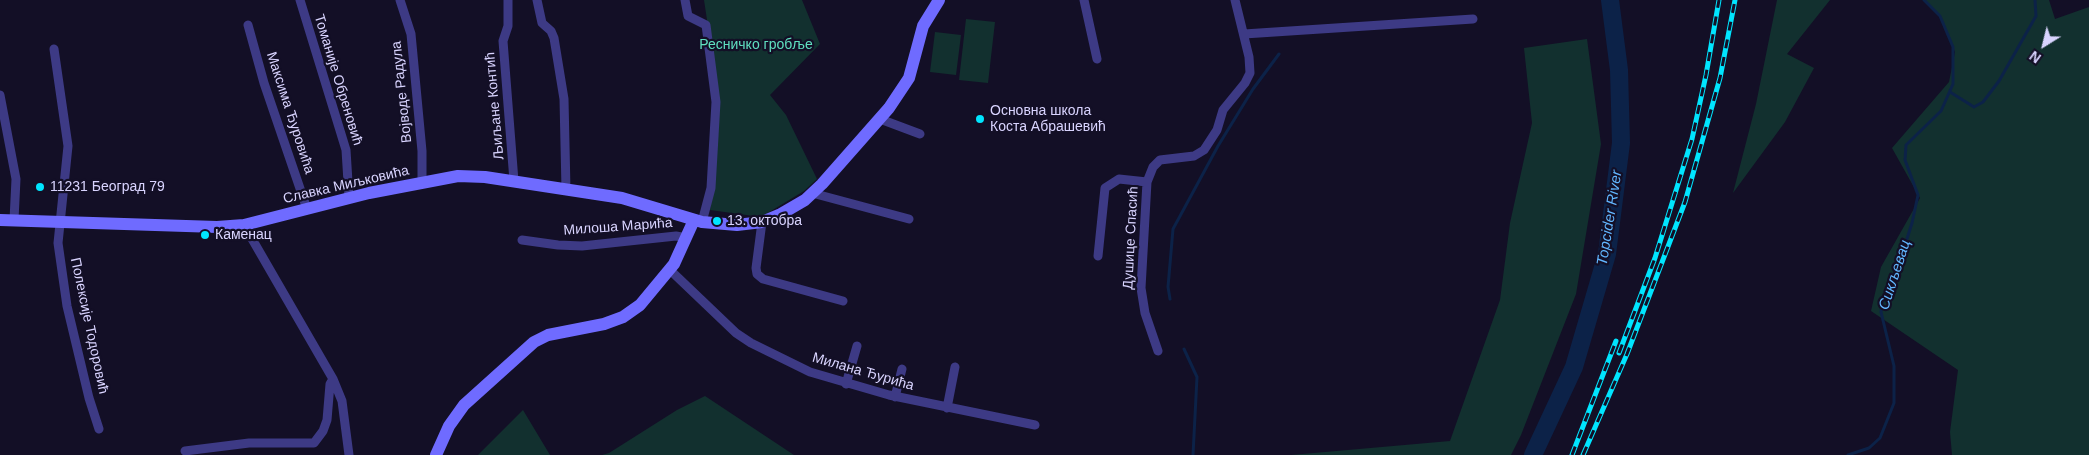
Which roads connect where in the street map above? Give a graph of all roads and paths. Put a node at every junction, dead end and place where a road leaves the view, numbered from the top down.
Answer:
1 (300, 0) edge
2 (400, 0) edge
3 (508, 0) edge
4 (537, 0) edge
5 (685, 0) edge
6 (1084, 0) edge
7 (1235, 0) edge
8 (933, 3) edge
9 (1473, 19) dead end
10 (248, 25) dead end
11 (1244, 34) junction
12 (54, 49) dead end
13 (1097, 59) dead end
14 (0, 95) edge
15 (880, 118) junction
16 (920, 134) dead end
17 (514, 181) junction
18 (422, 182) junction
19 (1147, 182) junction
20 (566, 190) junction
21 (812, 193) junction
22 (349, 198) junction
23 (307, 209) junction
24 (908, 219) dead end
25 (0, 220) edge
26 (14, 220) junction
27 (698, 221) junction
28 (59, 222) junction
29 (762, 222) junction
30 (244, 225) junction
31 (686, 238) junction
32 (522, 240) dead end
33 (1098, 256) dead end
34 (670, 270) junction
35 (843, 301) dead end
36 (857, 346) dead end
37 (1158, 351) dead end
38 (955, 367) dead end
39 (902, 369) dead end
40 (333, 379) junction
41 (846, 384) junction
42 (895, 397) junction
43 (947, 408) junction
44 (1035, 425) dead end
45 (99, 429) dead end
46 (185, 451) dead end
47 (349, 455) edge
48 (436, 455) edge

1 - 22 street, Томаније Обреновић
2 - 18 street, Војводе Радула
3 - 17 street, Љиљане Контић
4 - 20 street
5 - 27 street
6 - 13 street
7 - 11 street, Душице Спасић
8 - 15 street, Славка Миљковића
9 - 11 street
10 - 23 street, Максима Ђуровића
11 - 19 street, Душице Спасић
12 - 28 street, Полексије Тодоровић
14 - 26 street
15 - 16 street
15 - 21 street, Славка Миљковића
17 - 18 street, Славка Миљковића
17 - 20 street, Славка Миљковића
18 - 22 street, Славка Миљковића
19 - 33 street
19 - 37 street, Душице Спасић
20 - 27 street, Славка Миљковића
21 - 24 street
21 - 29 street, Славка Миљковића
22 - 23 street, Славка Миљковића
23 - 30 street, Славка Миљковића
25 - 26 street, Славка Миљковића
26 - 28 street, Славка Миљковића
27 - 29 street, Славка Миљковића
27 - 31 street
28 - 30 street, Славка Миљковића
28 - 45 street, Полексије Тодоровић
29 - 35 street
30 - 40 street
31 - 32 street, Милоша Марића
31 - 34 street
34 - 41 street, Милана Ђурића
34 - 48 street
36 - 41 street
38 - 43 street
39 - 42 street
40 - 46 street
40 - 47 street
41 - 42 street, Милана Ђурића
42 - 43 street, Милана Ђурића
43 - 44 street, Милана Ђурића

